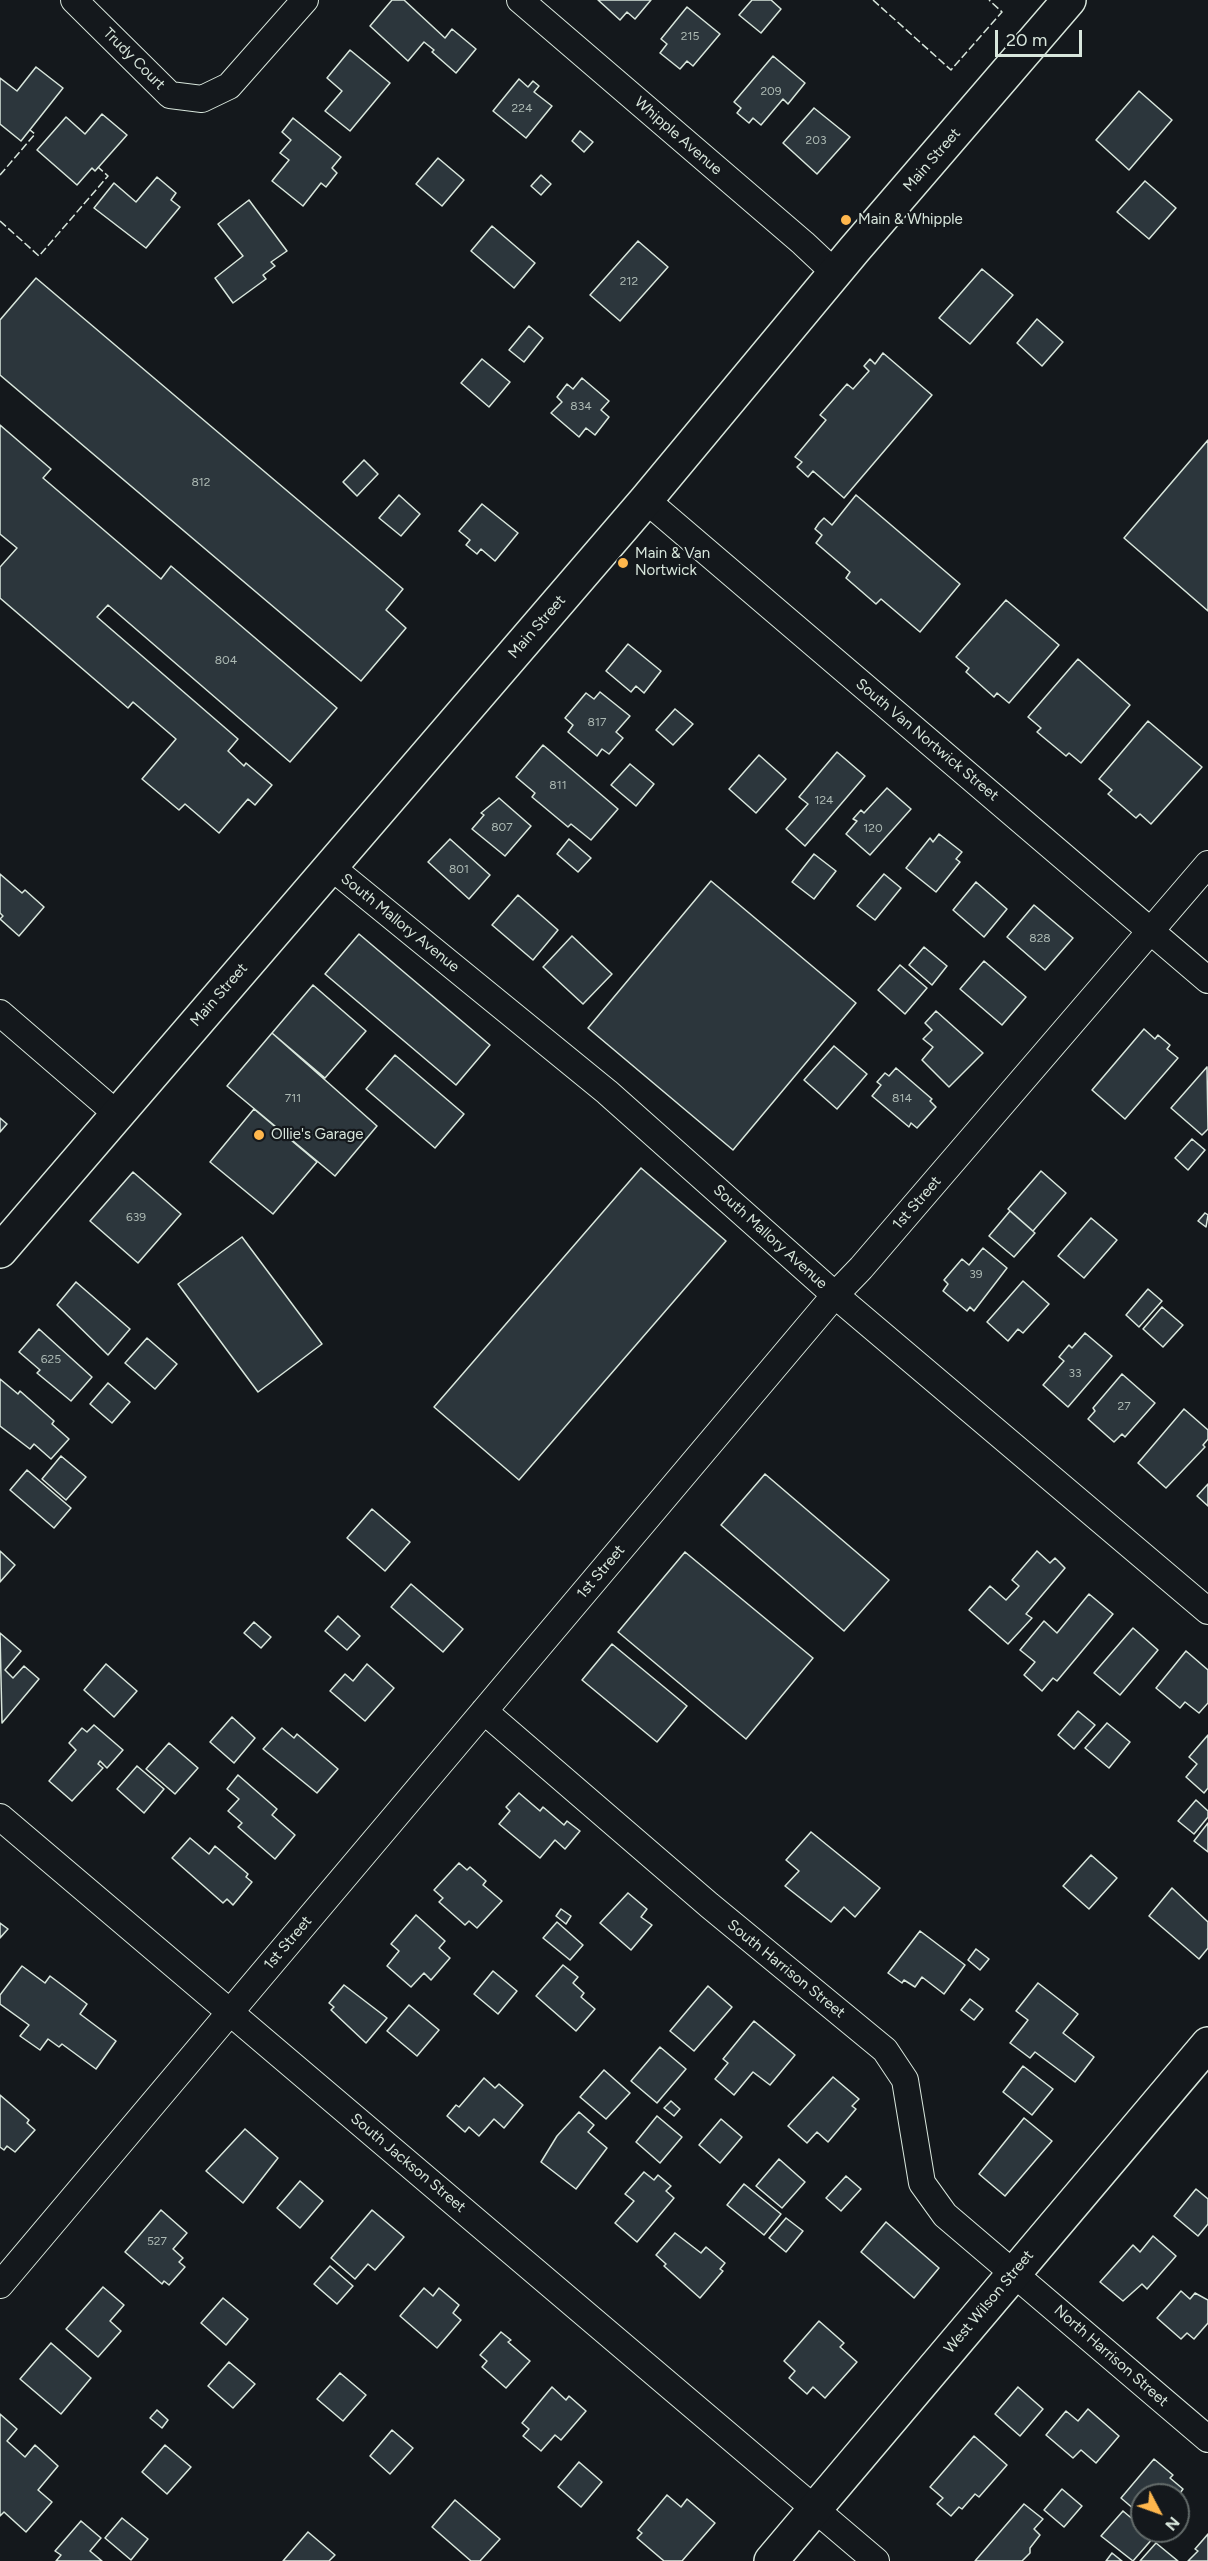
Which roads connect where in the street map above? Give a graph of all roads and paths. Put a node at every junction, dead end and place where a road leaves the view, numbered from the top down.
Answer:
1 (74, 0) edge
2 (305, 0) edge
3 (520, 0) edge
4 (1069, 0) edge
5 (835, 273) junction
6 (646, 500) junction
7 (1208, 864) edge
8 (330, 866) junction
9 (1150, 930) junction
10 (1208, 980) edge
11 (0, 1013) edge
12 (117, 1114) junction
13 (0, 1251) edge
14 (835, 1294) junction
15 (1208, 1611) edge
16 (484, 1711) junction
17 (0, 1817) edge
18 (230, 2012) junction
19 (1208, 2044) edge
20 (1013, 2273) junction
21 (0, 2285) edge
22 (1208, 2439) edge
23 (816, 2509) junction
24 (771, 2561) edge
25 (876, 2561) edge

1 - 2 street, Trudy Court
3 - 5 street, Whipple Avenue
4 - 5 main road, Main Street
5 - 6 main road, Main Street
6 - 8 main road, Main Street
6 - 9 street, South Van Nortwick Street
7 - 9 street, 1st Street
8 - 12 main road, Main Street
8 - 14 street, South Mallory Avenue
9 - 10 street, South Van Nortwick Street
9 - 14 street, 1st Street
11 - 12 street
12 - 13 main road, Main Street
14 - 15 street, South Mallory Avenue
14 - 16 street, 1st Street
16 - 18 street, 1st Street
16 - 20 street, South Harrison Street
17 - 18 street, South Jackson Street
18 - 21 street, 1st Street
18 - 23 street, South Jackson Street
19 - 20 main road, West Wilson Street
20 - 22 street, North Harrison Street
20 - 23 main road, West Wilson Street
23 - 24 main road, West Wilson Street
23 - 25 street, South Jackson Street

